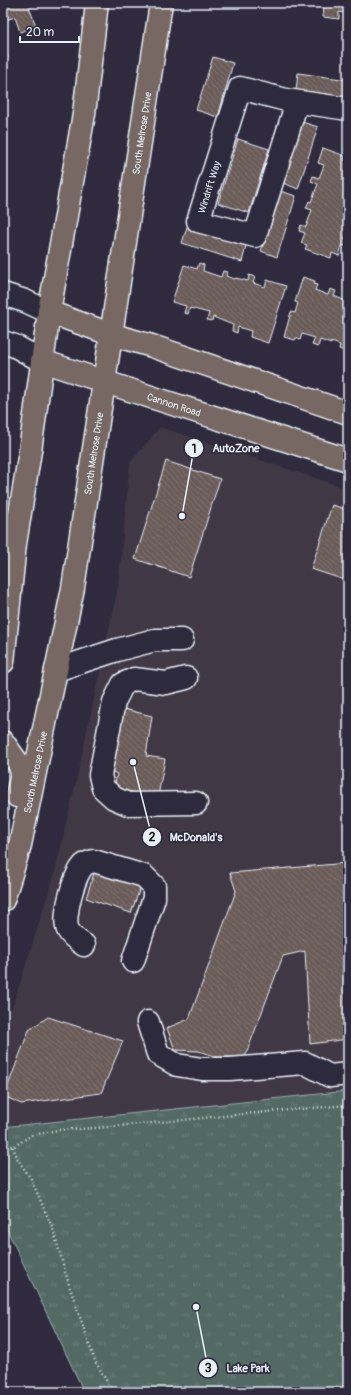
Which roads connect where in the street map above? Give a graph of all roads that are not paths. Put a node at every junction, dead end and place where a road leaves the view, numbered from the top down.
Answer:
1 (97, 3) edge
2 (161, 3) edge
3 (297, 102) junction
4 (348, 109) edge
5 (3, 294) edge
6 (49, 312) junction
7 (110, 334) junction
8 (3, 342) edge
9 (42, 361) junction
10 (103, 381) junction
11 (348, 413) edge
12 (348, 460) edge
13 (5, 621) edge
14 (182, 640) dead end
15 (3, 662) edge
16 (56, 670) junction
17 (186, 678) dead end
18 (3, 742) edge
19 (196, 803) dead end
20 (27, 809) junction
21 (3, 900) edge
22 (84, 945) dead end
23 (133, 961) dead end
24 (148, 1022) dead end
25 (348, 1074) edge

1 - 6 main road
2 - 7 main road, South Melrose Drive
3 - 3 street, Windrift Way
3 - 4 street, Windrift Way
5 - 6 street
6 - 7 main road
6 - 9 main road
7 - 10 main road, South Melrose Drive
7 - 11 main road
8 - 9 street, Cannon Road
9 - 10 main road, Cannon Road
9 - 13 main road
10 - 12 main road, Cannon Road
10 - 16 main road, South Melrose Drive
13 - 15 main road
14 - 16 street
16 - 20 main road, South Melrose Drive
17 - 19 street
18 - 20 main road
20 - 21 main road, South Melrose Drive
22 - 23 street
24 - 25 street

